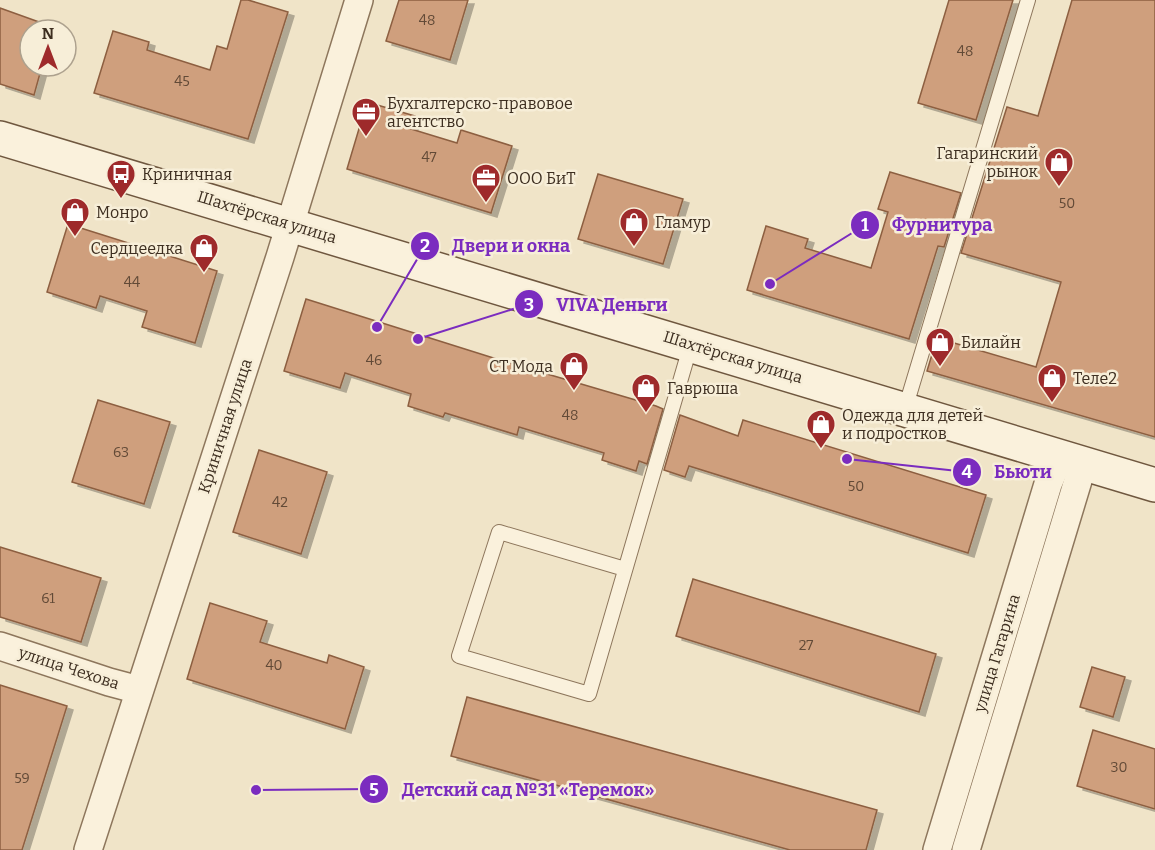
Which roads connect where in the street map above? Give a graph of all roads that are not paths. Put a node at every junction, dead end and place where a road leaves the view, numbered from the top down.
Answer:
1 (359, 0) edge
2 (1028, 0) edge
3 (0, 138) edge
4 (290, 224) junction
5 (691, 344) junction
6 (905, 409) junction
7 (1072, 460) junction
8 (1155, 485) edge
9 (625, 569) junction
10 (0, 646) edge
11 (139, 690) junction
12 (88, 850) edge
13 (937, 850) edge
14 (966, 850) edge

1 - 4 street, Криничная улица
2 - 6 lane
3 - 4 street, Шахтёрская улица
4 - 5 street, Шахтёрская улица
4 - 11 street, Криничная улица
5 - 6 street, Шахтёрская улица
5 - 9 lane
6 - 7 street, Шахтёрская улица
7 - 8 street, Шахтёрская улица
7 - 13 street, улица Гагарина
7 - 14 street, улица Гагарина
9 - 9 lane
10 - 11 street, улица Чехова
11 - 12 street, Криничная улица

